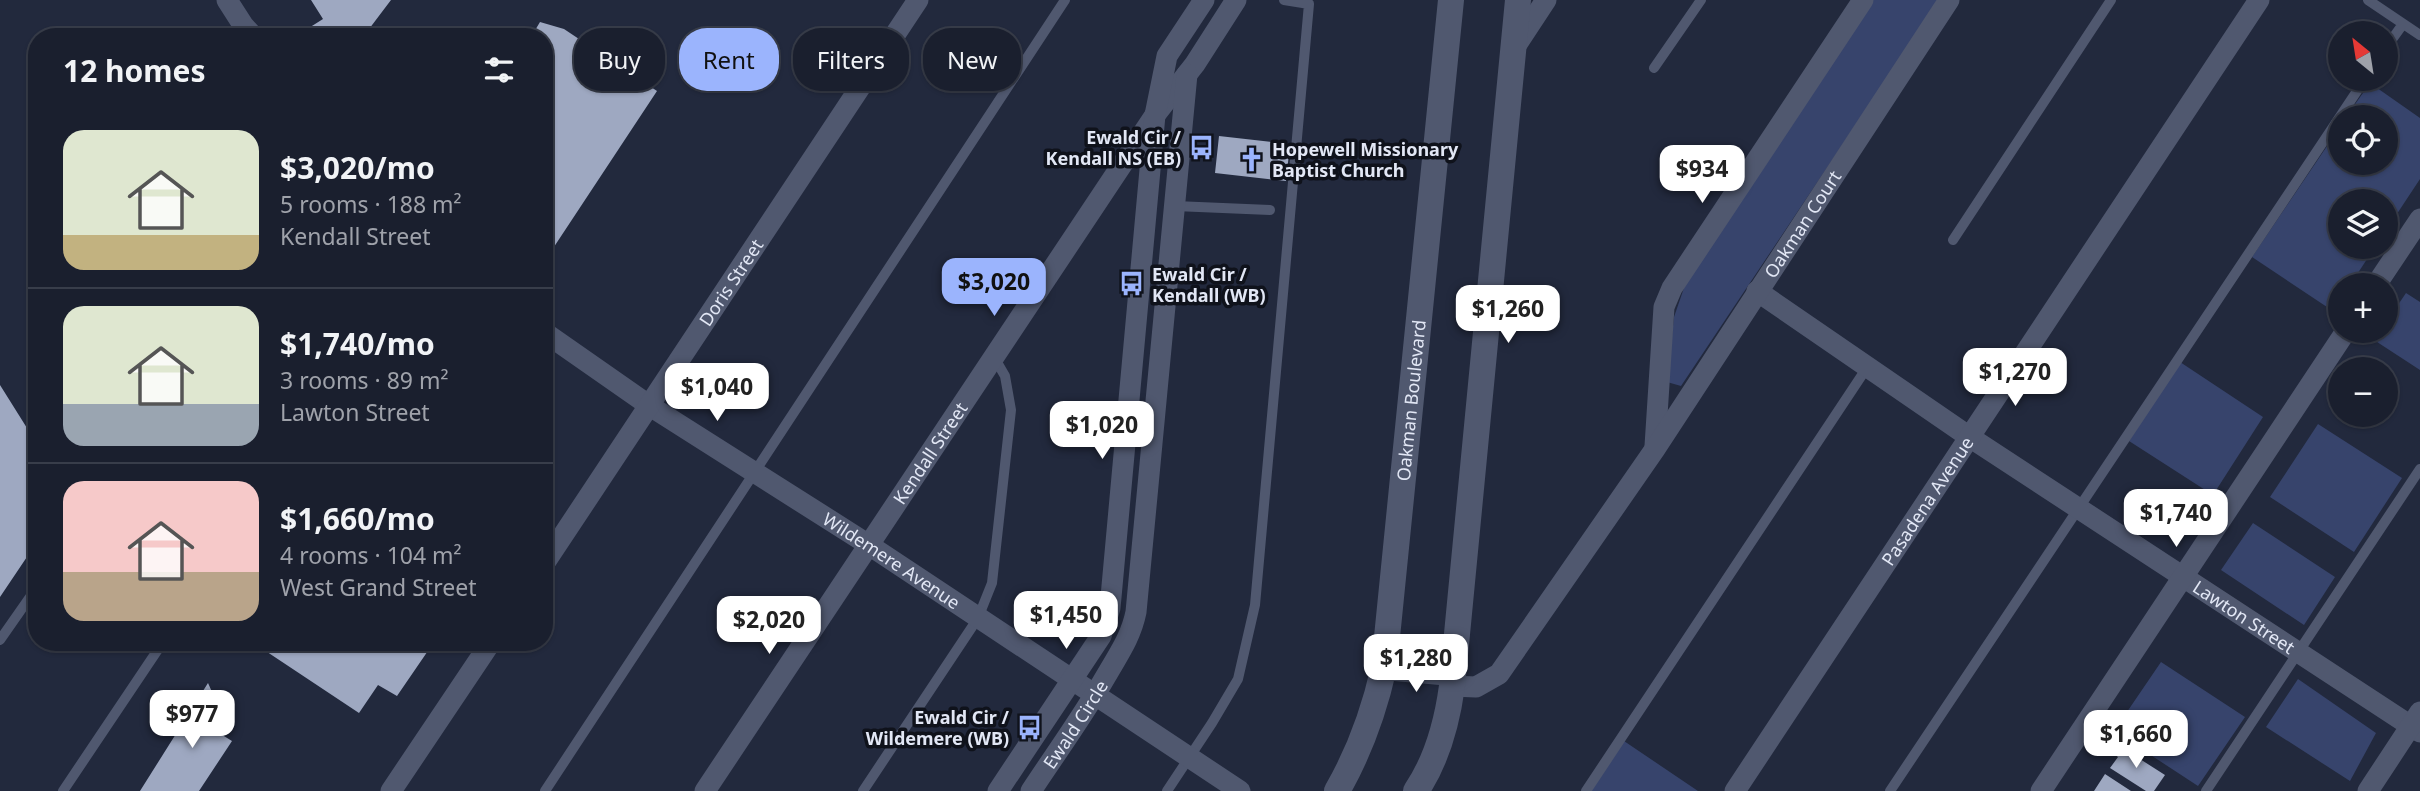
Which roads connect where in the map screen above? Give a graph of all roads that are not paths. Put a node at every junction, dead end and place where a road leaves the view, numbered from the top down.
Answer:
1 (227, 0) edge
2 (918, 0) edge
3 (1065, 0) edge
4 (1204, 0) edge
5 (1237, 0) edge
6 (1284, 0) edge
7 (1451, 0) edge
8 (1518, 0) edge
9 (1546, 0) edge
10 (1701, 0) edge
11 (1863, 0) edge
12 (1950, 0) edge
13 (2111, 0) edge
14 (2259, 0) edge
15 (2368, 0) edge
16 (2403, 23) junction
17 (246, 28) edge
18 (2398, 30) edge
19 (2420, 36) edge
20 (1513, 50) junction
21 (1654, 68) dead end
22 (1187, 74) junction
23 (2357, 91) edge
24 (1155, 115) junction
25 (1175, 206) junction
26 (1270, 210) dead end
27 (2420, 219) edge
28 (1953, 240) dead end
29 (2384, 273) edge
30 (1757, 291) junction
31 (553, 338) edge
32 (2338, 343) edge
33 (994, 357) junction
34 (1868, 366) junction
35 (650, 406) junction
36 (1970, 438) junction
37 (1655, 449) junction
38 (2420, 469) edge
39 (755, 473) junction
40 (2078, 507) junction
41 (869, 545) junction
42 (553, 551) edge
43 (2183, 576) junction
44 (28, 600) edge
45 (978, 618) junction
46 (0, 640) edge
47 (157, 651) edge
48 (485, 651) edge
49 (2298, 652) junction
50 (1384, 667) junction
51 (1072, 680) junction
52 (1452, 680) junction
53 (1095, 695) junction
54 (2417, 723) edge
55 (1189, 757) junction
56 (63, 791) edge
57 (391, 791) edge
58 (545, 791) edge
59 (705, 791) edge
60 (863, 791) edge
61 (998, 791) edge
62 (1031, 791) edge
63 (1167, 791) edge
64 (1240, 791) edge
65 (1336, 791) edge
66 (1416, 791) edge
67 (1586, 791) edge
68 (1735, 791) edge
69 (1890, 791) edge
70 (2041, 791) edge
71 (2206, 791) edge
72 (2368, 791) edge

1 - 17 street
2 - 35 street, Doris Street
3 - 39 lane
4 - 24 street, Kendall Street
5 - 22 street, Kendall Street
6 - 55 lane
7 - 50 street, Oakman Boulevard
8 - 20 street
9 - 20 street
10 - 21 lane
11 - 37 street
12 - 30 street, Oakman Court
13 - 28 lane
14 - 36 street, Pasadena Avenue
15 - 16 lane
16 - 18 lane
16 - 19 lane
20 - 52 street
22 - 24 street, Kendall Street
22 - 25 street, Ewald Circle
23 - 40 lane
24 - 33 street, Kendall Street
24 - 51 street, Ewald Circle
25 - 26 lane
25 - 53 street, Ewald Circle
27 - 29 street
30 - 34 street, Lawton Street
30 - 37 street, Oakman Court
31 - 35 street, Wildemere Avenue
32 - 43 street
33 - 41 street, Kendall Street
33 - 45 lane
34 - 36 street, Lawton Street
34 - 67 lane
35 - 39 street, Wildemere Avenue
35 - 42 street, Doris Street
36 - 40 street, Lawton Street
36 - 68 street, Pasadena Avenue
37 - 52 street, Oakman Court
38 - 49 lane
39 - 41 street, Wildemere Avenue
39 - 58 lane
40 - 43 street, Lawton Street
40 - 69 lane
41 - 45 street, Wildemere Avenue
41 - 59 street, Kendall Street
43 - 49 street, Lawton Street
43 - 70 street
44 - 46 lane
45 - 51 street, Wildemere Avenue
45 - 60 lane
47 - 56 lane
48 - 57 street
49 - 54 street, Lawton Street
49 - 71 lane
50 - 52 street
50 - 65 street, Oakman Boulevard
51 - 53 street, Wildemere Avenue
51 - 61 street, Ewald Circle
52 - 66 street
53 - 55 street, Wildemere Avenue
53 - 62 street, Ewald Circle
54 - 72 street
55 - 63 lane
55 - 64 street, Wildemere Avenue

